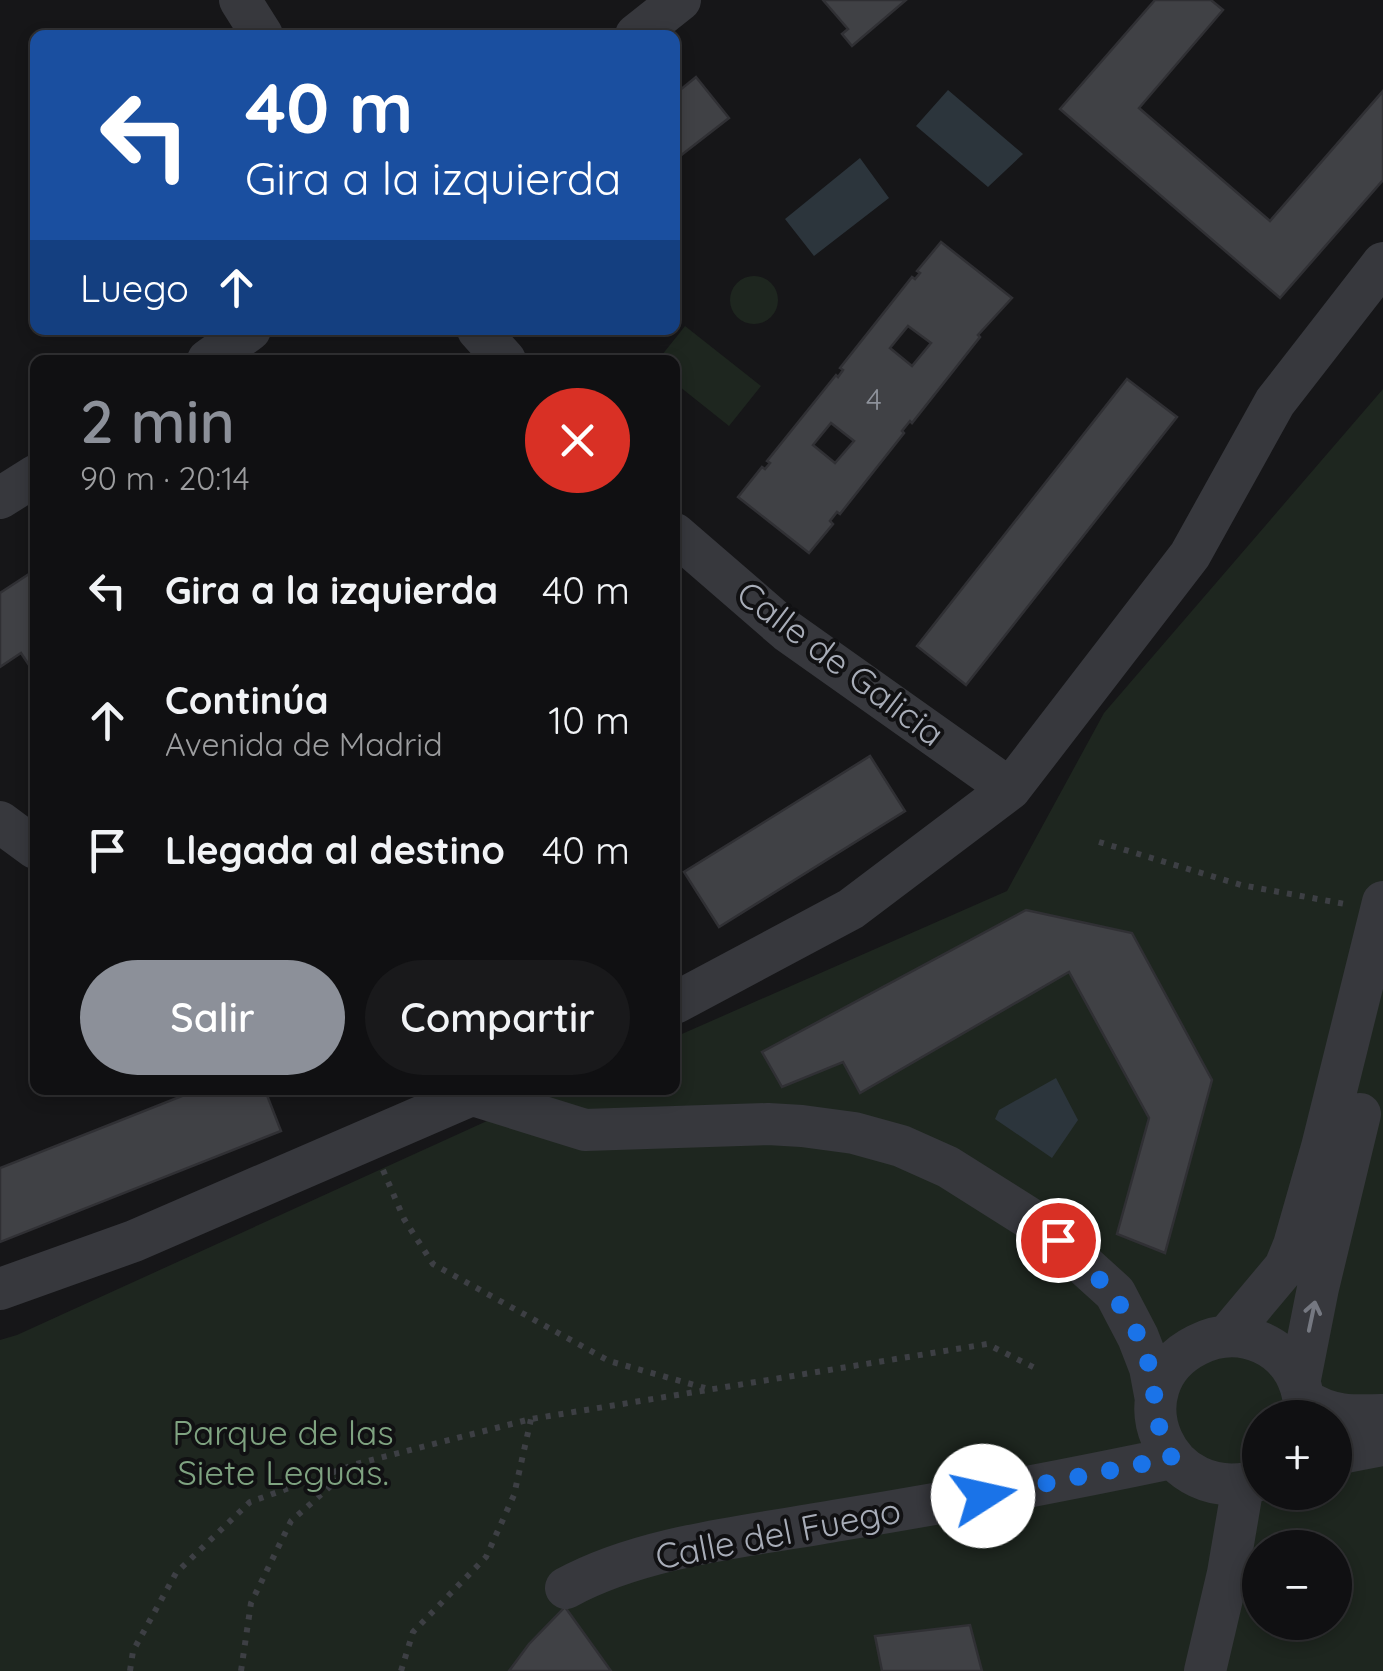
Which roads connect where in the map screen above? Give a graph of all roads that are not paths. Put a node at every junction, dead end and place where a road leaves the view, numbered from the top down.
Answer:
1 (240, 0) edge
2 (680, 0) edge
3 (259, 30) edge
4 (642, 30) edge
5 (1383, 262) edge
6 (243, 335) edge
7 (482, 335) edge
8 (215, 355) edge
9 (500, 355) edge
10 (30, 479) edge
11 (0, 498) edge
12 (680, 538) edge
13 (1010, 789) junction
14 (0, 822) edge
15 (30, 844) edge
16 (1382, 906) edge
17 (680, 1000) edge
18 (1383, 1021) edge
19 (464, 1095) edge
20 (480, 1095) edge
21 (554, 1095) edge
22 (585, 1130) junction
23 (1367, 1158) edge
24 (1311, 1249) junction
25 (0, 1289) edge
26 (1114, 1293) junction
27 (1218, 1337) junction
28 (1303, 1399) edge
29 (1156, 1400) junction
30 (1383, 1415) edge
31 (1383, 1445) edge
32 (1352, 1451) edge
33 (1172, 1458) junction
34 (1242, 1483) edge
35 (1245, 1510) edge
36 (566, 1588) dead end
37 (1205, 1671) edge

1 - 3 street
2 - 4 street
5 - 13 street
6 - 8 street
7 - 9 street
10 - 11 street
12 - 13 street, Calle de Galicia
13 - 17 street
14 - 15 street
16 - 24 street
18 - 23 street
19 - 25 street
20 - 22 street
21 - 22 street
22 - 26 street
23 - 24 street
24 - 27 street
28 -> 24 street
26 - 27 street
26 - 29 street
27 - 28 street
27 - 29 street
28 - 30 street
29 - 33 street
31 - 32 street
33 - 34 street
33 - 36 street, Calle del Fuego
35 - 37 street

